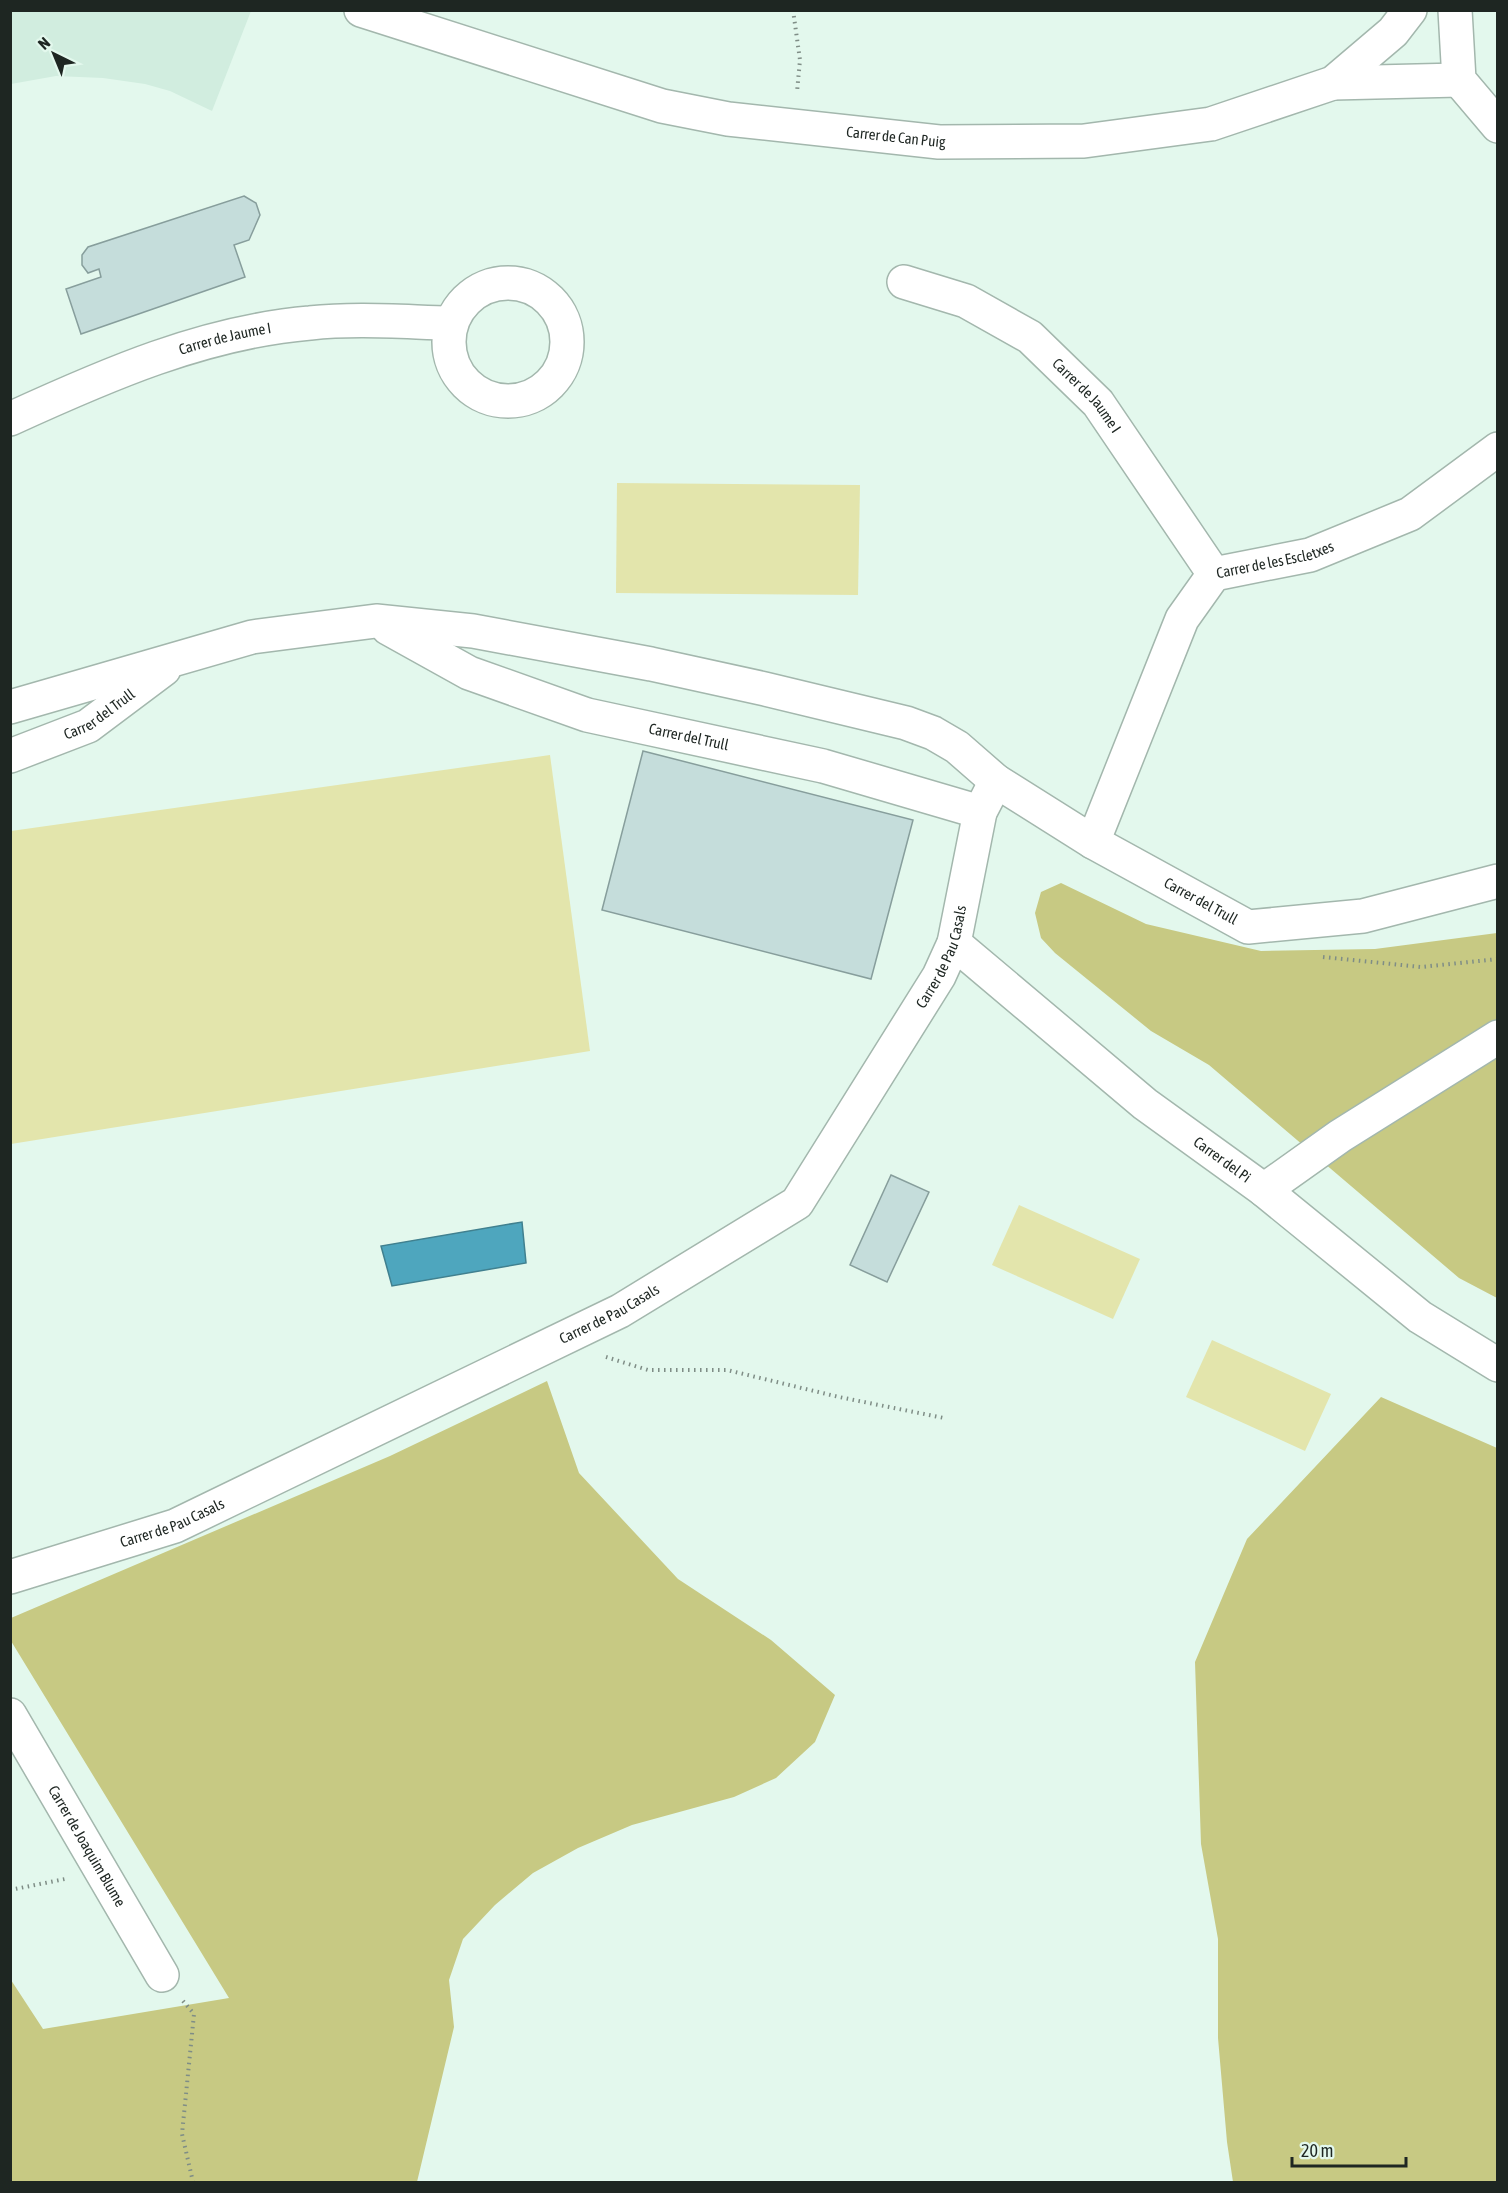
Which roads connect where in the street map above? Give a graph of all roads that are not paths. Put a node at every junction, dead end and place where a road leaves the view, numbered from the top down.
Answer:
1 (361, 10) edge
2 (1410, 10) edge
3 (1455, 10) edge
4 (1459, 80) junction
5 (1333, 82) junction
6 (1497, 126) edge
7 (904, 282) dead end
8 (452, 323) dead end
9 (10, 419) edge
10 (1497, 449) edge
11 (1214, 574) junction
12 (376, 621) junction
13 (180, 657) junction
14 (10, 707) edge
15 (10, 756) edge
16 (996, 781) junction
17 (980, 812) junction
18 (1093, 842) junction
19 (1497, 881) edge
20 (954, 943) junction
21 (1497, 1037) edge
22 (1264, 1190) junction
23 (1497, 1365) edge
24 (10, 1577) edge
25 (10, 1715) edge
26 (162, 1975) road end

1 - 5 street, Carrer de Can Puig
2 - 5 street, Carrer de Can Puig
3 - 4 street
4 - 5 street
4 - 6 street
7 - 11 street, Carrer de Jaume I
8 - 9 street, Carrer de Jaume I
10 - 11 street, Carrer de les Escletxes
11 - 18 street, Carrer de les Escletxes
12 - 13 street, Carrer del Trull
12 - 16 street, Carrer del Trull
12 - 17 street, Carrer del Trull
13 - 14 street, Carrer del Trull
13 - 15 street, Carrer del Trull
16 - 17 street
16 - 18 street, Carrer del Trull
17 - 20 street, Carrer de Pau Casals
18 - 19 street, Carrer del Trull
20 - 22 street, Carrer del Pi
20 - 24 street, Carrer de Pau Casals
21 - 22 street
22 - 23 street, Carrer del Pi
25 - 26 street, Carrer de Joaquim Blume

